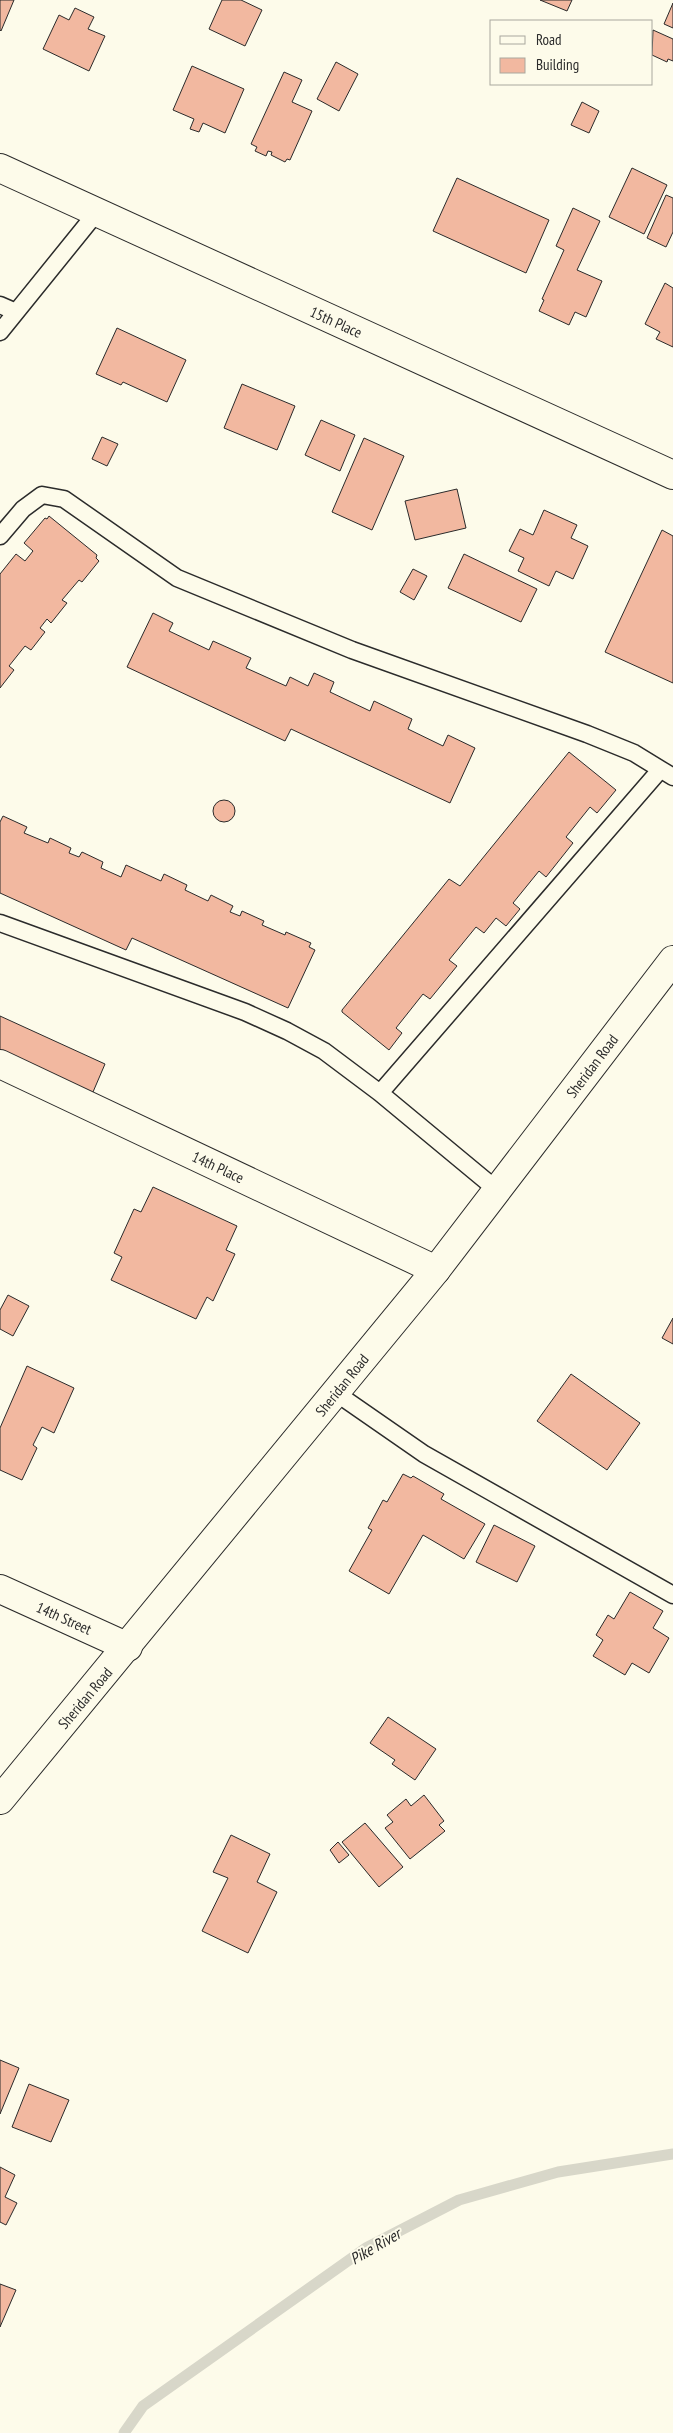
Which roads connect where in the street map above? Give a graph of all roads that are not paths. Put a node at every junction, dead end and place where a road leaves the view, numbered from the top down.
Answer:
1 (0, 168) edge
2 (97, 212) junction
3 (0, 305) edge
4 (16, 312) junction
5 (0, 332) edge
6 (673, 475) edge
7 (0, 536) edge
8 (666, 774) edge
9 (0, 923) edge
10 (673, 960) edge
11 (0, 1064) edge
12 (380, 1093) junction
13 (497, 1190) junction
14 (436, 1270) junction
15 (336, 1393) junction
16 (0, 1589) edge
17 (673, 1595) edge
18 (128, 1647) junction
19 (0, 1800) edge

1 - 2 street, 15th Place
2 - 4 lane
2 - 6 street, 15th Place
3 - 4 lane
4 - 5 lane
7 - 8 lane
8 - 12 lane
9 - 12 lane
10 - 13 street, Sheridan Road
11 - 14 street, 14th Place
12 - 13 lane
13 - 14 street, Sheridan Road
14 - 15 street, Sheridan Road
15 - 17 lane
15 - 18 street, Sheridan Road
16 - 18 street, 14th Street
18 - 19 street, Sheridan Road

